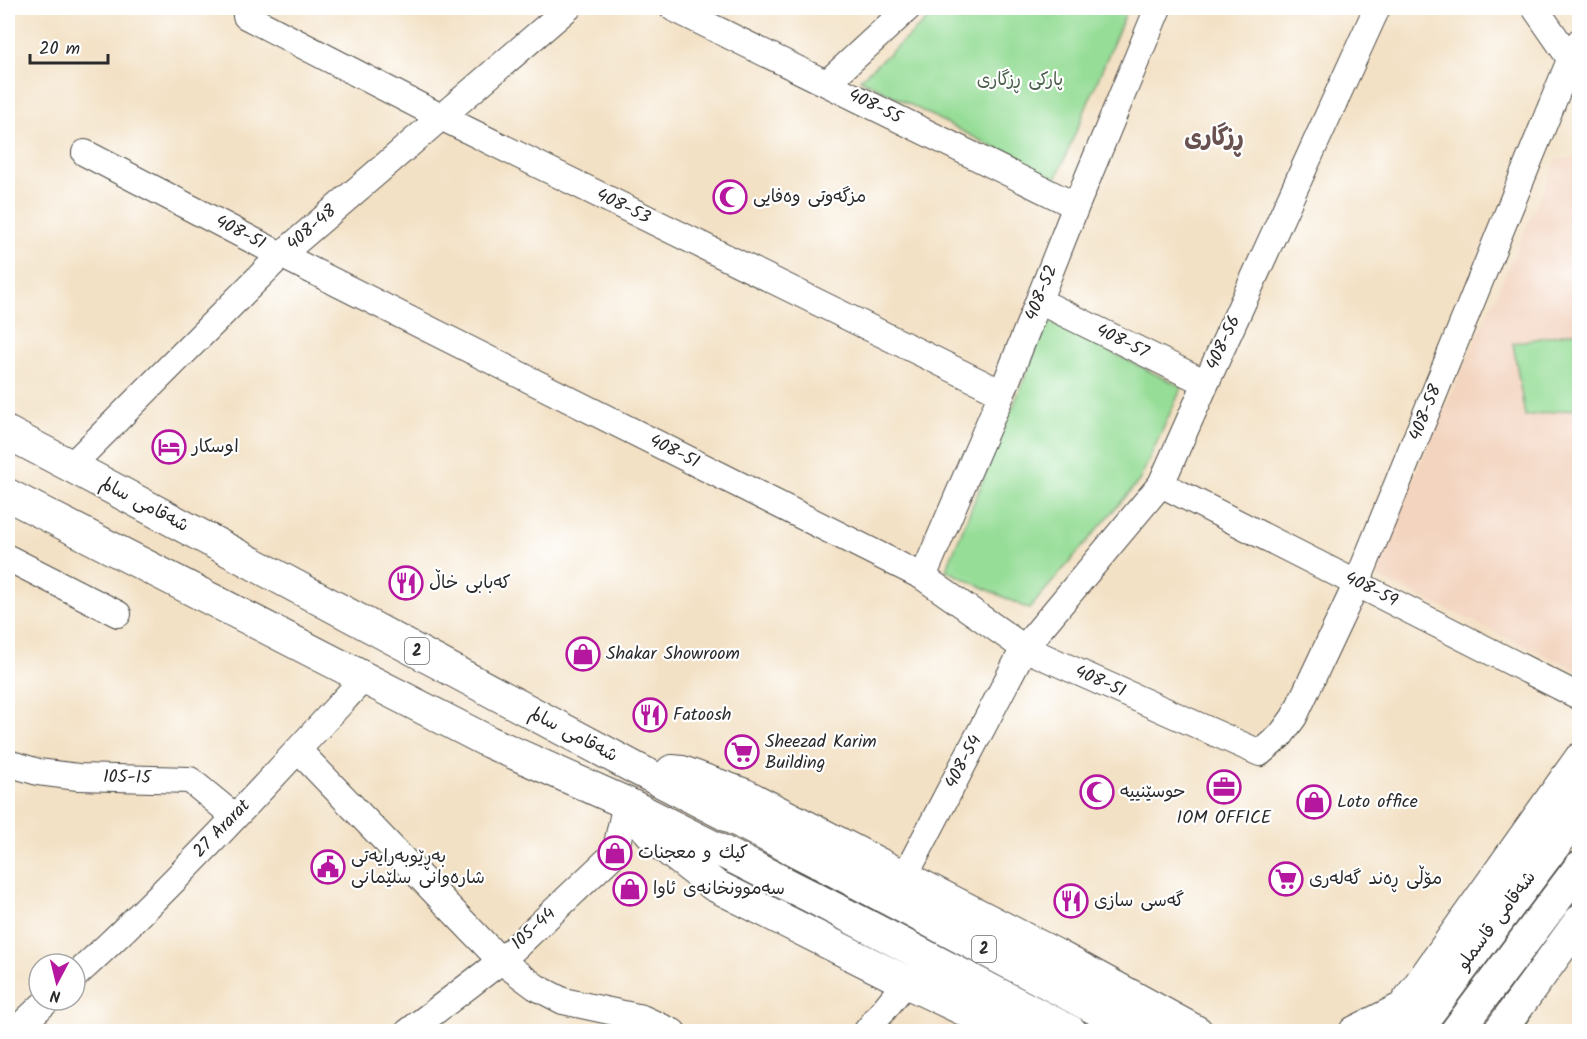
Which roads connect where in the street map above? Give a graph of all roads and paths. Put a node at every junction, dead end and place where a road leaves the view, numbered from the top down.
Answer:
1 (568, 8) edge
2 (673, 8) edge
3 (908, 8) edge
4 (1158, 8) edge
5 (1377, 8) edge
6 (1535, 8) edge
7 (246, 16) dead end
8 (1576, 58) edge
9 (827, 83) junction
10 (441, 117) junction
11 (86, 153) dead end
12 (1076, 206) junction
13 (281, 255) junction
14 (1039, 301) junction
15 (1206, 383) junction
16 (1002, 393) junction
17 (8, 433) edge
18 (71, 466) junction
19 (1161, 484) junction
20 (8, 495) edge
21 (8, 558) edge
22 (923, 577) junction
23 (1357, 583) junction
24 (118, 614) dead end
25 (1024, 648) junction
26 (364, 678) junction
27 (1580, 698) edge
28 (298, 750) junction
29 (1260, 753) joint
30 (1580, 759) edge
31 (8, 763) edge
32 (636, 768) junction
33 (626, 803) junction
34 (1580, 811) edge
35 (235, 817) junction
36 (1580, 867) edge
37 (905, 876) junction
38 (1576, 930) edge
39 (501, 961) junction
40 (87, 965) edge
41 (906, 982) junction
42 (32, 1012) edge
43 (1402, 1024) edge
44 (14, 1025) edge
45 (1197, 1031) edge
46 (408, 1032) edge
47 (673, 1032) edge
48 (866, 1032) edge
49 (1011, 1032) edge
50 (1071, 1032) edge
51 (1140, 1032) edge
52 (1355, 1032) edge
53 (1456, 1032) edge
54 (1499, 1032) edge

1 - 10 street, 408-48
2 - 9 street, 408-55
3 - 9 street
4 - 12 street, 408-52
5 - 15 street, 408-56
6 - 8 street
7 - 10 street, 408-53
8 - 23 street, 408-58
9 - 12 street, 408-55
10 - 13 street, 408-48
10 - 16 street, 408-53
11 - 13 street, 408-51
12 - 14 street, 408-52
13 - 18 street, 408-48
13 - 22 street, 408-51
14 - 15 street, 408-57
14 - 16 street, 408-52
15 - 19 street, 408-56
16 - 22 street, 408-52
17 - 18 main road, شەقامی سالم / 2
18 - 32 main road, شەقامی سالم / 2
19 - 23 street, 408-59
19 - 25 street, 408-56
20 - 26 main road, شەقامی سالم / 2
21 - 24 street
22 - 25 street, 408-51
23 - 27 street, 408-59
23 - 29 street, 408-58
25 - 29 street, 408-51
25 - 37 street, 408-54
26 - 28 street, 27 Ararat
26 - 33 main road, شەقامی سالم / 2
28 - 35 street, 27 Ararat
28 - 39 street
30 - 43 main road
31 - 35 street, 105-15
32 - 37 main road
32 - 51 main road, شەقامی سالم / 2
33 - 39 street, 105-44
33 - 41 main road
33 - 50 main road, شەقامی سالم / 2
34 - 43 main road, شەقامی قاسملو
35 - 40 street, 27 Ararat
36 - 53 main road, شەقامی قاسملو
37 - 45 main road
38 - 54 main road
39 - 46 street, 105-44
39 - 47 street
41 - 48 street
41 - 49 main road
42 - 44 street
43 - 52 main road

